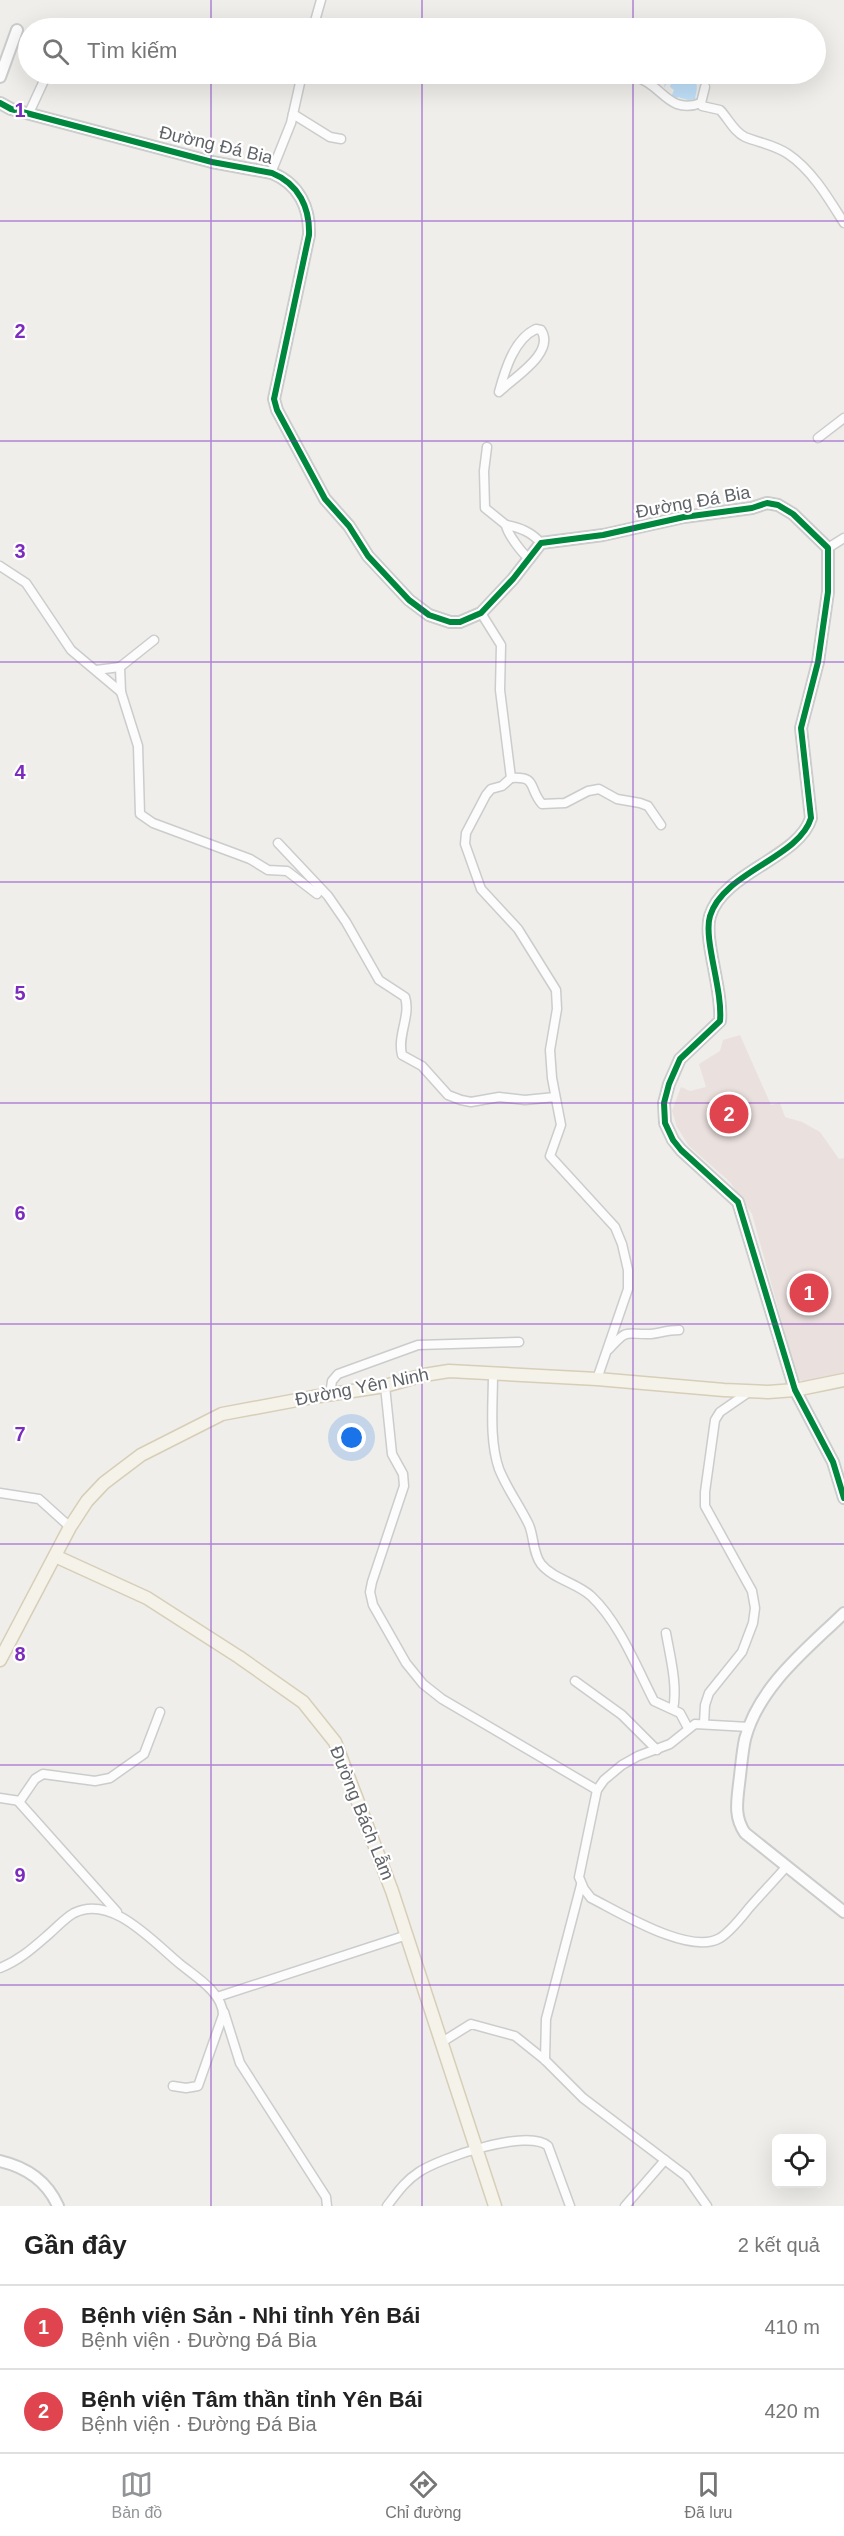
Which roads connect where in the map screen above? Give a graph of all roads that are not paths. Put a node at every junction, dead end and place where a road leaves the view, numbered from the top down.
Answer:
1 (321, 0) edge
2 (316, 18) edge
3 (17, 30) dead end
4 (0, 77) edge
5 (42, 84) edge
6 (300, 84) edge
7 (650, 84) edge
8 (705, 87) dead end
9 (0, 103) edge
10 (701, 103) junction
11 (29, 113) junction
12 (293, 114) junction
13 (341, 139) dead end
14 (271, 172) junction
15 (844, 223) edge
16 (499, 392) joint
17 (844, 418) edge
18 (818, 438) dead end
19 (488, 447) dead end
20 (506, 525) junction
21 (844, 538) edge
22 (541, 543) junction
23 (828, 548) junction
24 (530, 559) junction
25 (0, 566) edge
26 (481, 613) junction
27 (154, 640) dead end
28 (120, 667) junction
29 (96, 670) junction
30 (121, 692) junction
31 (511, 778) junction
32 (661, 825) dead end
33 (278, 843) dead end
34 (317, 894) dead end
35 (555, 1097) junction
36 (678, 1330) dead end
37 (519, 1342) dead end
38 (607, 1351) junction
39 (493, 1374) junction
40 (597, 1379) junction
41 (844, 1380) edge
42 (385, 1386) junction
43 (795, 1390) junction
44 (750, 1391) junction
45 (330, 1394) junction
46 (0, 1493) edge
47 (844, 1498) edge
48 (70, 1527) junction
49 (55, 1556) junction
50 (844, 1614) edge
51 (666, 1633) dead end
52 (0, 1660) edge
53 (575, 1681) dead end
54 (673, 1709) junction
55 (160, 1712) dead end
56 (704, 1723) junction
57 (749, 1727) junction
58 (687, 1728) junction
59 (657, 1750) junction
60 (597, 1790) junction
61 (0, 1798) edge
62 (18, 1801) junction
63 (786, 1867) junction
64 (581, 1885) junction
65 (844, 1912) edge
66 (122, 1916) junction
67 (407, 1935) junction
68 (2, 1966) edge
69 (217, 1997) junction
70 (223, 2008) junction
71 (442, 2042) junction
72 (545, 2061) junction
73 (173, 2086) dead end
74 (477, 2150) junction
75 (665, 2160) junction
76 (0, 2161) edge
77 (628, 2204) edge
78 (58, 2206) edge
79 (327, 2206) edge
80 (387, 2206) edge
81 (495, 2206) edge
82 (570, 2206) edge
83 (707, 2206) edge

1 - 2 street
3 - 4 street
5 - 11 street
6 - 12 street
7 - 10 street
8 - 10 street
9 - 11 street, Đường Đá Bia
10 - 15 street
11 - 14 street, Đường Đá Bia
12 - 13 street
12 - 14 street
14 - 26 street, Đường Đá Bia
16 - 16 street
17 - 18 street
19 - 20 street
20 - 22 street
20 - 24 street
21 - 23 street
22 - 23 street, Đường Đá Bia
22 - 24 street
23 - 43 street
24 - 26 street
25 - 29 street
26 - 31 street
27 - 28 street
28 - 29 street
28 - 30 street
29 - 30 street
30 - 34 street
31 - 32 street
31 - 35 street
33 - 35 street
35 - 38 street
36 - 38 street
37 - 45 street
38 - 40 street
39 - 40 main road, Đường Yên Ninh
39 - 42 main road, Đường Yên Ninh
39 - 54 street
40 - 44 main road, Đường Yên Ninh
41 - 43 main road, Đường Yên Ninh
42 - 45 main road, Đường Yên Ninh
42 - 60 street
43 - 44 main road, Đường Yên Ninh
43 - 47 street
44 - 56 street
45 - 48 main road, Đường Yên Ninh
46 - 48 street
48 - 49 main road, Đường Yên Ninh
49 - 52 main road, Đường Yên Ninh
49 - 67 main road, Đường Bách Lẫm
50 - 57 street
51 - 54 street
53 - 59 street
54 - 58 street
55 - 62 street
56 - 57 street
56 - 58 street
57 - 63 street
58 - 59 street
59 - 60 street
60 - 64 street
61 - 62 street
62 - 66 street
63 - 64 street
63 - 65 street
64 - 72 street
66 - 68 street
66 - 69 street
67 - 69 street
67 - 71 main road, Đường Bách Lẫm
69 - 70 street
70 - 73 street
70 - 79 street
71 - 72 street
71 - 74 main road, Đường Bách Lẫm
72 - 75 street
74 - 80 street
74 - 81 main road, Đường Bách Lẫm
74 - 82 street
75 - 77 street
75 - 83 street
76 - 78 street

